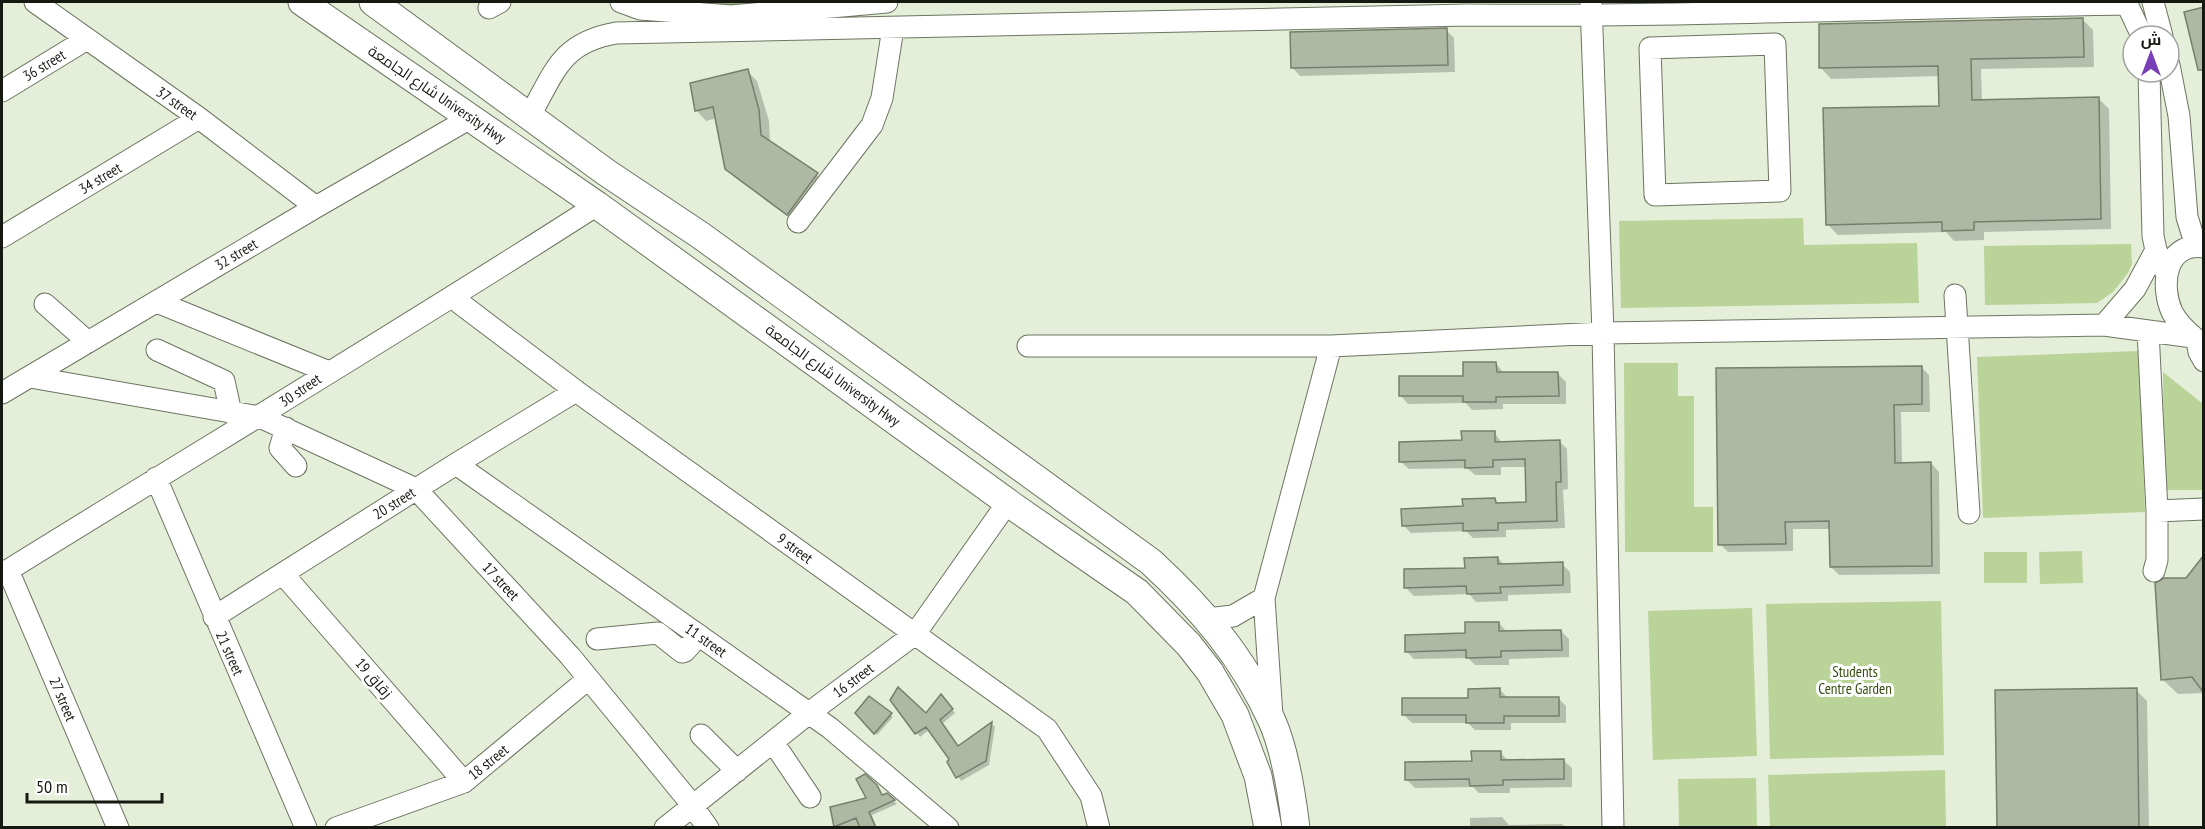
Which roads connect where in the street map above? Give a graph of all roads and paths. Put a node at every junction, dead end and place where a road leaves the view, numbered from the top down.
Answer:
1 (35, 2) edge
2 (302, 2) edge
3 (373, 2) edge
4 (865, 2) edge
5 (887, 2) edge
6 (2153, 2) edge
7 (2126, 3) edge
8 (631, 5) edge
9 (1591, 9) edge
10 (1237, 11) edge
11 (1649, 14) junction
12 (2136, 24) edge
13 (2159, 24) edge
14 (893, 28) junction
15 (866, 29) junction
16 (640, 32) junction
17 (87, 39) junction
18 (1650, 48) junction
19 (2149, 84) edge
20 (2173, 84) edge
21 (2, 91) edge
22 (472, 117) junction
23 (530, 117) junction
24 (199, 118) junction
25 (597, 205) junction
26 (316, 207) junction
27 (798, 222) dead end
28 (700, 235) junction
29 (2, 237) edge
30 (2200, 246) edge
31 (2156, 250) junction
32 (679, 263) junction
33 (2167, 275) junction
34 (1955, 295) dead end
35 (453, 298) junction
36 (157, 302) junction
37 (45, 304) dead end
38 (2104, 325) junction
39 (1957, 328) junction
40 (2148, 331) junction
41 (1603, 333) junction
42 (2198, 339) edge
43 (88, 342) junction
44 (1029, 346) dead end
45 (1330, 346) junction
46 (157, 350) dead end
47 (2204, 361) edge
48 (329, 372) junction
49 (13, 382) edge
50 (576, 391) junction
51 (231, 413) junction
52 (260, 417) junction
53 (286, 428) junction
54 (456, 464) junction
55 (296, 466) dead end
56 (156, 478) junction
57 (416, 489) junction
58 (1008, 502) junction
59 (2204, 509) edge
60 (2157, 511) junction
61 (1969, 513) dead end
62 (2154, 571) dead end
63 (5, 572) edge
64 (283, 574) junction
65 (1264, 598) junction
66 (214, 617) junction
67 (1207, 619) junction
68 (915, 634) junction
69 (699, 635) junction
70 (597, 639) dead end
71 (588, 679) junction
72 (809, 713) junction
73 (1273, 723) junction
74 (701, 735) dead end
75 (773, 742) junction
76 (737, 771) junction
77 (464, 782) junction
78 (810, 797) dead end
79 (693, 806) junction
80 (118, 828) edge
81 (306, 828) edge
82 (336, 828) edge
83 (665, 828) edge
84 (708, 828) edge
85 (948, 828) edge
86 (1100, 828) edge
87 (1268, 828) edge
88 (1296, 828) edge
89 (1612, 828) edge

1 - 17 street, 37 street
2 - 22 main road, شارع الجامعة University Hwy
3 - 23 main road
4 - 5 street
4 - 8 street
4 - 15 street
6 - 13 street
7 - 11 street
7 - 12 street
8 - 16 street
9 - 10 street
9 - 11 street
9 - 41 street
10 - 14 street
11 - 18 street
14 - 15 street
14 - 27 street
15 - 16 street
16 - 23 street
17 - 21 street, 36 street
17 - 24 street, 37 street
18 - 18 street
19 - 31 street
20 - 30 street
22 - 25 main road, شارع الجامعة University Hwy
22 - 26 street, 32 street
23 - 28 main road
24 - 26 street, 37 street
24 - 29 street, 34 street
25 - 32 main road, شارع الجامعة University Hwy
25 - 35 street, 30 street
26 - 36 street, 32 street
28 - 32 main road
28 - 67 main road
30 - 33 street
31 - 33 street
31 - 38 street
32 - 58 main road, شارع الجامعة University Hwy
33 - 42 street
34 - 39 street
35 - 48 street, 30 street
35 - 50 street, 9 street
36 - 43 street, 32 street
36 - 48 street
37 - 43 street
38 - 39 street
38 - 40 street
39 - 41 street
39 - 61 street
40 - 42 street
40 - 60 street
41 - 45 street
41 - 89 street
42 - 47 street
43 - 49 street, 32 street
44 - 45 street
45 - 65 street
46 - 51 street
48 - 52 street, 30 street
49 - 51 street, 17 street
50 - 54 street, 20 street
50 - 68 street, 9 street
51 - 52 street, 17 street
52 - 53 street, 17 street
52 - 56 street, 30 street
53 - 55 street
53 - 57 street, 17 street
54 - 57 street, 20 street
54 - 69 street, 11 street
56 - 63 street, 30 street
56 - 66 street, 21 street
57 - 64 street, 20 street
57 - 71 street, 17 street
58 - 68 street, 16 street
58 - 87 main road, شارع الجامعة University Hwy
59 - 60 street
60 - 62 street
63 - 80 street, 27 street
64 - 66 street, 20 street
64 - 77 street, زقاق 19
65 - 67 street
65 - 73 street
66 - 81 street, 21 street
67 - 73 main road
68 - 72 street, 16 street
68 - 86 street, 9 street
69 - 70 street
69 - 72 street, 11 street
71 - 77 street, 18 street
71 - 79 street, 17 street
72 - 75 street, 16 street
72 - 85 street, 11 street
73 - 88 main road
74 - 76 street
75 - 76 street, 16 street
75 - 78 street
76 - 79 street, 16 street
77 - 82 street, 18 street
79 - 83 street, 16 street
79 - 84 street, 17 street

